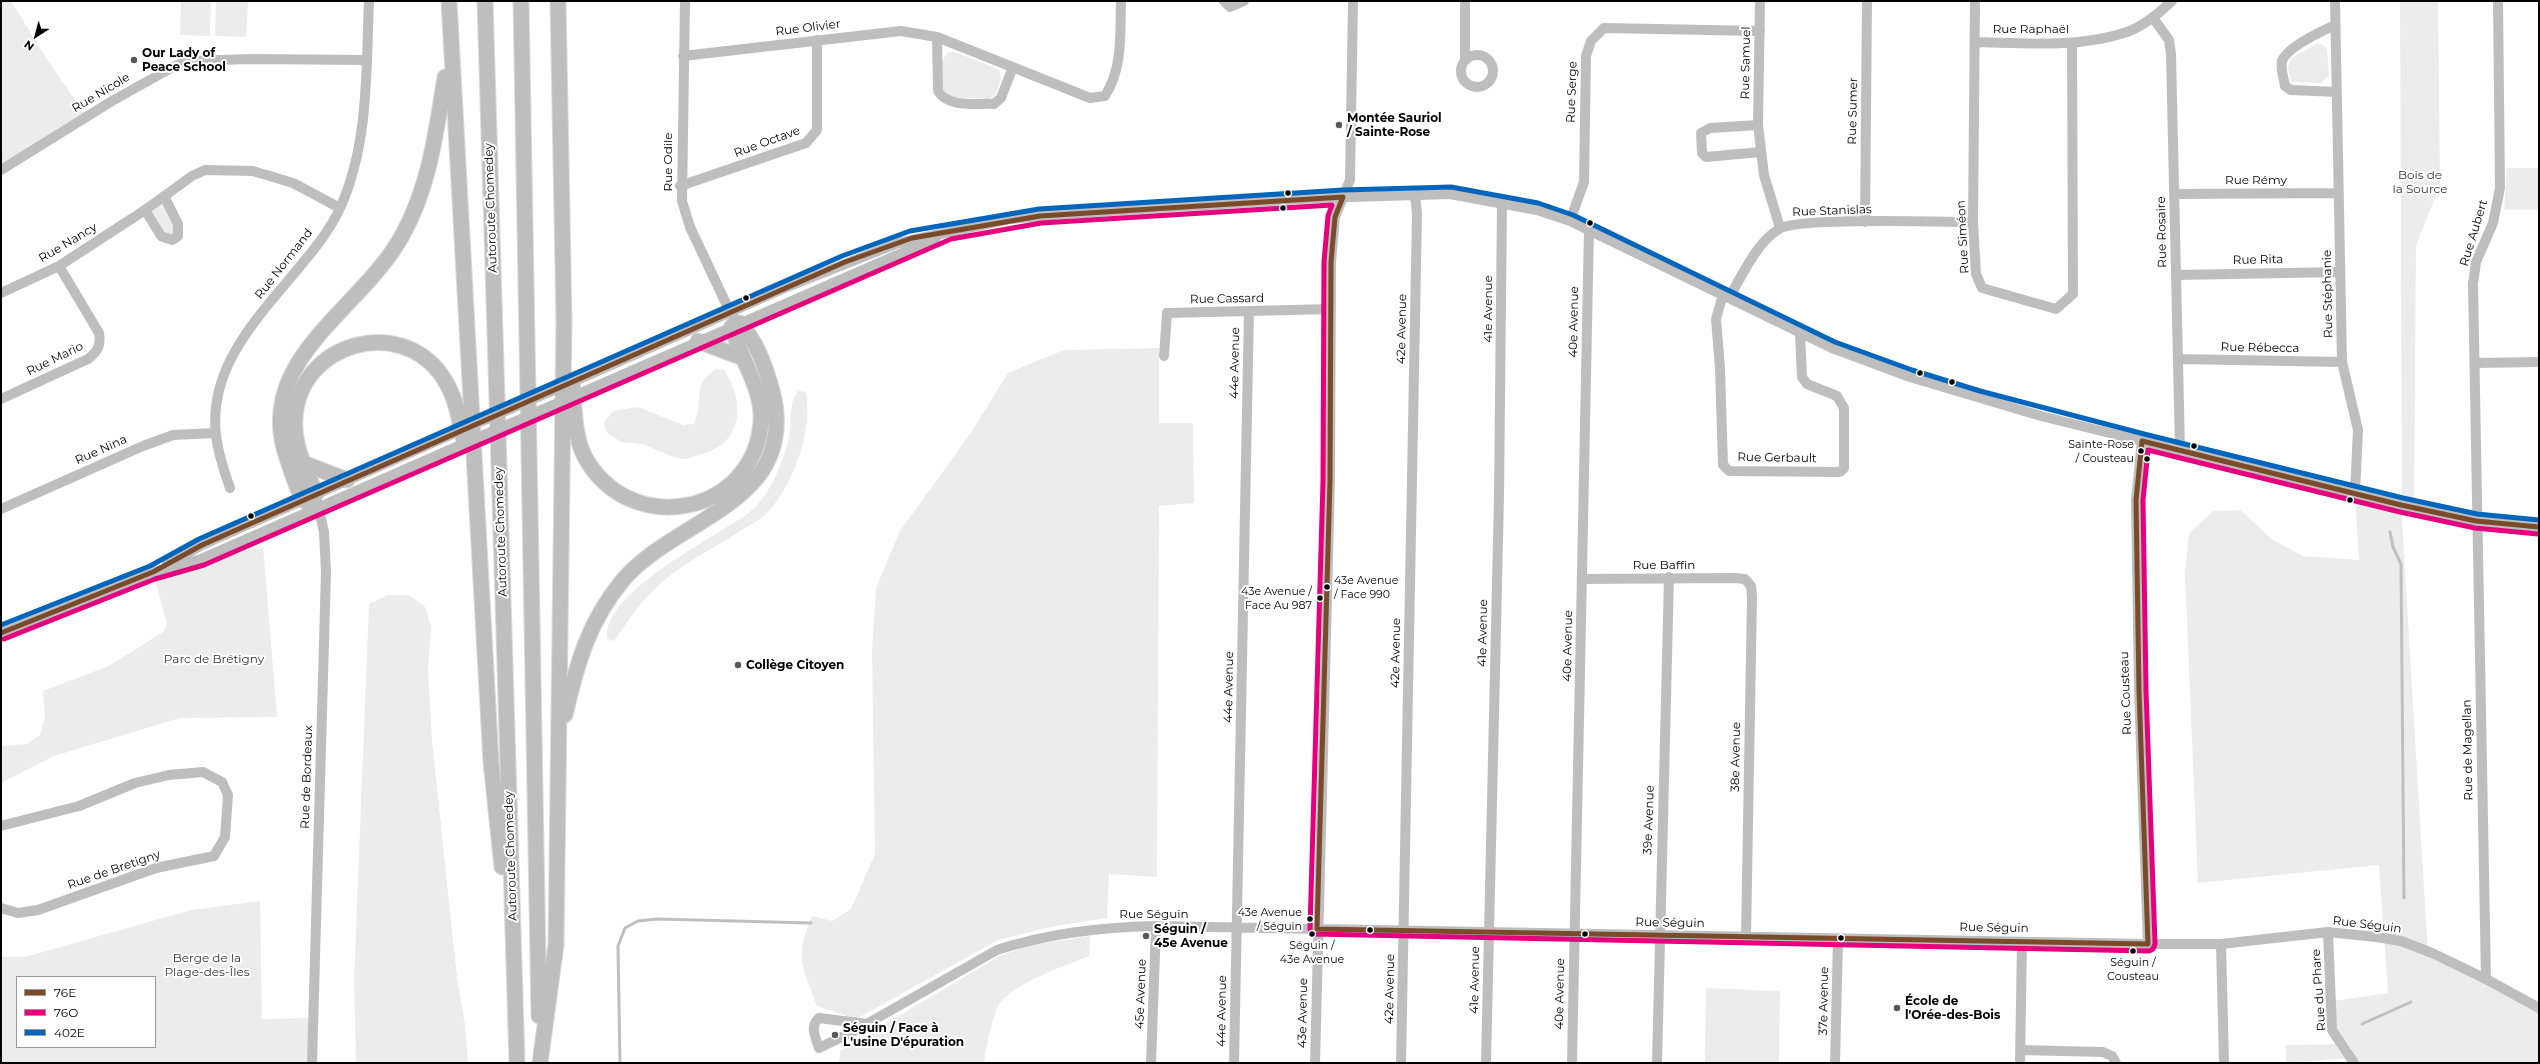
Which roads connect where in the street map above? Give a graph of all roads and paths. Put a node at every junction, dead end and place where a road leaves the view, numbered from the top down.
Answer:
1 (369, 1) edge
2 (449, 1) edge
3 (485, 1) edge
4 (521, 1) edge
5 (558, 1) edge
6 (685, 1) edge
7 (1121, 1) edge
8 (1224, 1) edge
9 (1244, 1) edge
10 (1353, 1) edge
11 (1465, 1) edge
12 (1760, 1) edge
13 (1868, 1) edge
14 (1975, 1) edge
15 (2172, 1) edge
16 (2335, 1) edge
17 (2498, 1) edge
18 (2153, 18) junction
19 (2335, 25) junction
20 (1760, 31) junction
21 (937, 37) junction
22 (817, 40) junction
23 (1975, 42) junction
24 (2072, 43) junction
25 (450, 48) junction
26 (682, 56) junction
27 (366, 60) junction
28 (1465, 60) dead end
29 (1012, 67) junction
30 (2336, 92) junction
31 (1758, 125) junction
32 (1761, 152) junction
33 (1, 170) edge
34 (680, 186) junction
35 (2338, 193) junction
36 (2174, 194) junction
37 (164, 196) junction
38 (1415, 196) junction
39 (1343, 197) junction
40 (1502, 203) junction
41 (340, 208) junction
42 (145, 210) junction
43 (1570, 221) junction
44 (1865, 222) junction
45 (1973, 222) junction
46 (1780, 228) junction
47 (1589, 230) junction
48 (949, 232) junction
49 (58, 266) junction
50 (2340, 272) junction
51 (2176, 275) junction
52 (1, 293) edge
53 (1726, 296) junction
54 (1331, 309) junction
55 (1249, 312) junction
56 (564, 321) junction
57 (734, 321) junction
58 (1800, 333) junction
59 (698, 341) junction
60 (1164, 356) dead end
61 (742, 358) junction
62 (2178, 359) junction
63 (2342, 362) junction
64 (2539, 362) edge
65 (2475, 364) junction
66 (1, 399) edge
67 (215, 433) junction
68 (2142, 442) junction
69 (2180, 450) junction
70 (303, 463) junction
71 (347, 480) junction
72 (475, 486) junction
73 (230, 488) dead end
74 (2355, 493) junction
75 (312, 500) junction
76 (1, 509) edge
77 (2476, 520) junction
78 (2539, 527) edge
79 (153, 572) junction
80 (1669, 577) junction
81 (1582, 579) junction
82 (1745, 579) joint
83 (1, 633) edge
84 (559, 744) junction
85 (1, 826) edge
86 (1, 908) edge
87 (1156, 926) junction
88 (1237, 928) junction
89 (1317, 929) junction
90 (1404, 931) junction
91 (1489, 932) junction
92 (2328, 932) junction
93 (1574, 934) junction
94 (1659, 936) junction
95 (1746, 937) junction
96 (1838, 939) junction
97 (2022, 942) junction
98 (2148, 944) junction
99 (2221, 944) junction
100 (514, 979) junction
101 (2486, 979) junction
102 (2539, 1008) edge
103 (867, 1024) junction
104 (2020, 1050) junction
105 (312, 1063) edge
106 (517, 1063) edge
107 (540, 1063) edge
108 (1151, 1063) edge
109 (1234, 1063) edge
110 (1315, 1063) edge
111 (1401, 1063) edge
112 (1486, 1063) edge
113 (1572, 1063) edge
114 (1657, 1063) edge
115 (1835, 1063) edge
116 (2020, 1063) edge
117 (2116, 1063) edge
118 (2224, 1063) edge
119 (2354, 1063) edge

1 - 27 street, Rue Normand
2 - 25 highway
3 - 100 highway, Autoroute Chomedey
4 - 107 highway, Autoroute Chomedey
5 - 56 highway
6 - 26 street, Rue Odile
7 - 29 street, Rue Olivier
8 - 9 street
10 - 39 street, 43e Avenue
11 - 28 street
12 - 20 street, Rue Samuel
13 - 44 street, Rue Sumer
14 - 23 street, Rue Siméon
15 - 18 street, Rue Raphaël
16 - 19 street, Rue Stéphanie
17 - 65 street, Rue Aubert
18 - 24 street, Rue Raphaël
18 - 36 street, Rue Rosaire
19 - 30 street, Rue Stéphanie
19 - 30 street
20 - 31 street, Rue Samuel
20 - 43 street, Rue Serge
21 - 22 street, Rue Olivier
21 - 29 street, Rue Olivier
21 - 29 street
22 - 26 street, Rue Olivier
22 - 34 street, Rue Octave
23 - 24 street, Rue Raphaël
23 - 45 street, Rue Siméon
24 - 45 street, Rue Siméon
25 - 72 highway
25 - 75 highway
26 - 34 street, Rue Odile
27 - 33 street, Rue Nicole
27 - 41 street, Rue Normand
30 - 35 street, Rue Stéphanie
31 - 32 street, Rue Samuel
31 - 32 street
32 - 46 street, Rue Samuel
34 - 57 street, Rue Odile
35 - 36 street, Rue Rémy
35 - 50 street, Rue Stéphanie
36 - 51 street, Rue Rosaire
37 - 41 street, Rue Nancy
37 - 42 street, Rue Nancy
37 - 42 street
38 - 39 street
38 - 40 street
38 - 90 street, 42e Avenue
39 - 48 street
39 - 54 street, 43e Avenue
40 - 43 street
40 - 91 street, 41e Avenue
41 - 67 street, Rue Normand
42 - 49 street, Rue Nancy
43 - 47 street
44 - 45 street, Rue Stanislas
44 - 46 street, Rue Stanislas
46 - 53 street, Rue Stanislas
47 - 53 street
47 - 81 street, 40e Avenue
48 - 57 street
48 - 57 street
49 - 52 street, Rue Nancy
49 - 66 street, Rue Mario
50 - 51 street, Rue Rita
50 - 63 street, Rue Stéphanie
51 - 62 street, Rue Rosaire
53 - 58 street
53 - 58 street, Rue Gerbault
54 - 55 street, Rue Cassard
54 - 89 street, 43e Avenue
55 - 60 street, Rue Cassard
55 - 88 street, 44e Avenue
56 - 61 highway
56 - 84 highway
57 - 59 street
57 - 61 highway
57 - 71 street, bridge
57 - 84 highway
58 - 68 street
59 - 61 highway
59 - 75 street, bridge
62 - 63 street, Rue Rébecca
62 - 69 street, Rue Rosaire
63 - 74 street, Rue Stéphanie
64 - 65 street
65 - 77 street, Rue Aubert
67 - 73 street, Rue Normand
67 - 76 street, Rue Nina
68 - 69 street
68 - 98 street, Rue Cousteau
69 - 74 street
70 - 71 highway
70 - 72 highway
70 - 75 highway
71 - 75 street
72 - 100 highway
74 - 77 street
75 - 79 street
75 - 79 street
75 - 105 street, Rue de Bordeaux
77 - 78 street
77 - 101 street, Rue de Magellan
79 - 83 street
80 - 81 street, Rue Baffin
80 - 82 street, Rue Baffin
80 - 94 street, 39e Avenue
81 - 93 street, 40e Avenue
82 - 95 street, 38e Avenue
84 - 107 highway
85 - 86 street, Rue de Bretigny
87 - 88 street, Rue Séguin
87 - 103 street, Rue Séguin
87 - 108 street, 45e Avenue
88 - 89 street, Rue Séguin
88 - 109 street, 44e Avenue
89 - 90 street, Rue Séguin
89 - 110 street, 43e Avenue
90 - 91 street, Rue Séguin
90 - 111 street, 42e Avenue
91 - 93 street, Rue Séguin
91 - 112 street, 41e Avenue
92 - 99 street, Rue Séguin
92 - 101 street, Rue Séguin
92 - 119 street, Rue du Phare
93 - 94 street, Rue Séguin
93 - 113 street, 40e Avenue
94 - 95 street, Rue Séguin
94 - 114 street, 39e Avenue
95 - 96 street, Rue Séguin
96 - 97 street, Rue Séguin
96 - 115 street, 37e Avenue
97 - 98 street, Rue Séguin
97 - 104 street
98 - 99 street, Rue Séguin
99 - 118 street
100 - 106 highway, Autoroute Chomedey
101 - 102 street, Rue Séguin
103 - 103 street, Rue Séguin
104 - 116 street
104 - 117 street

